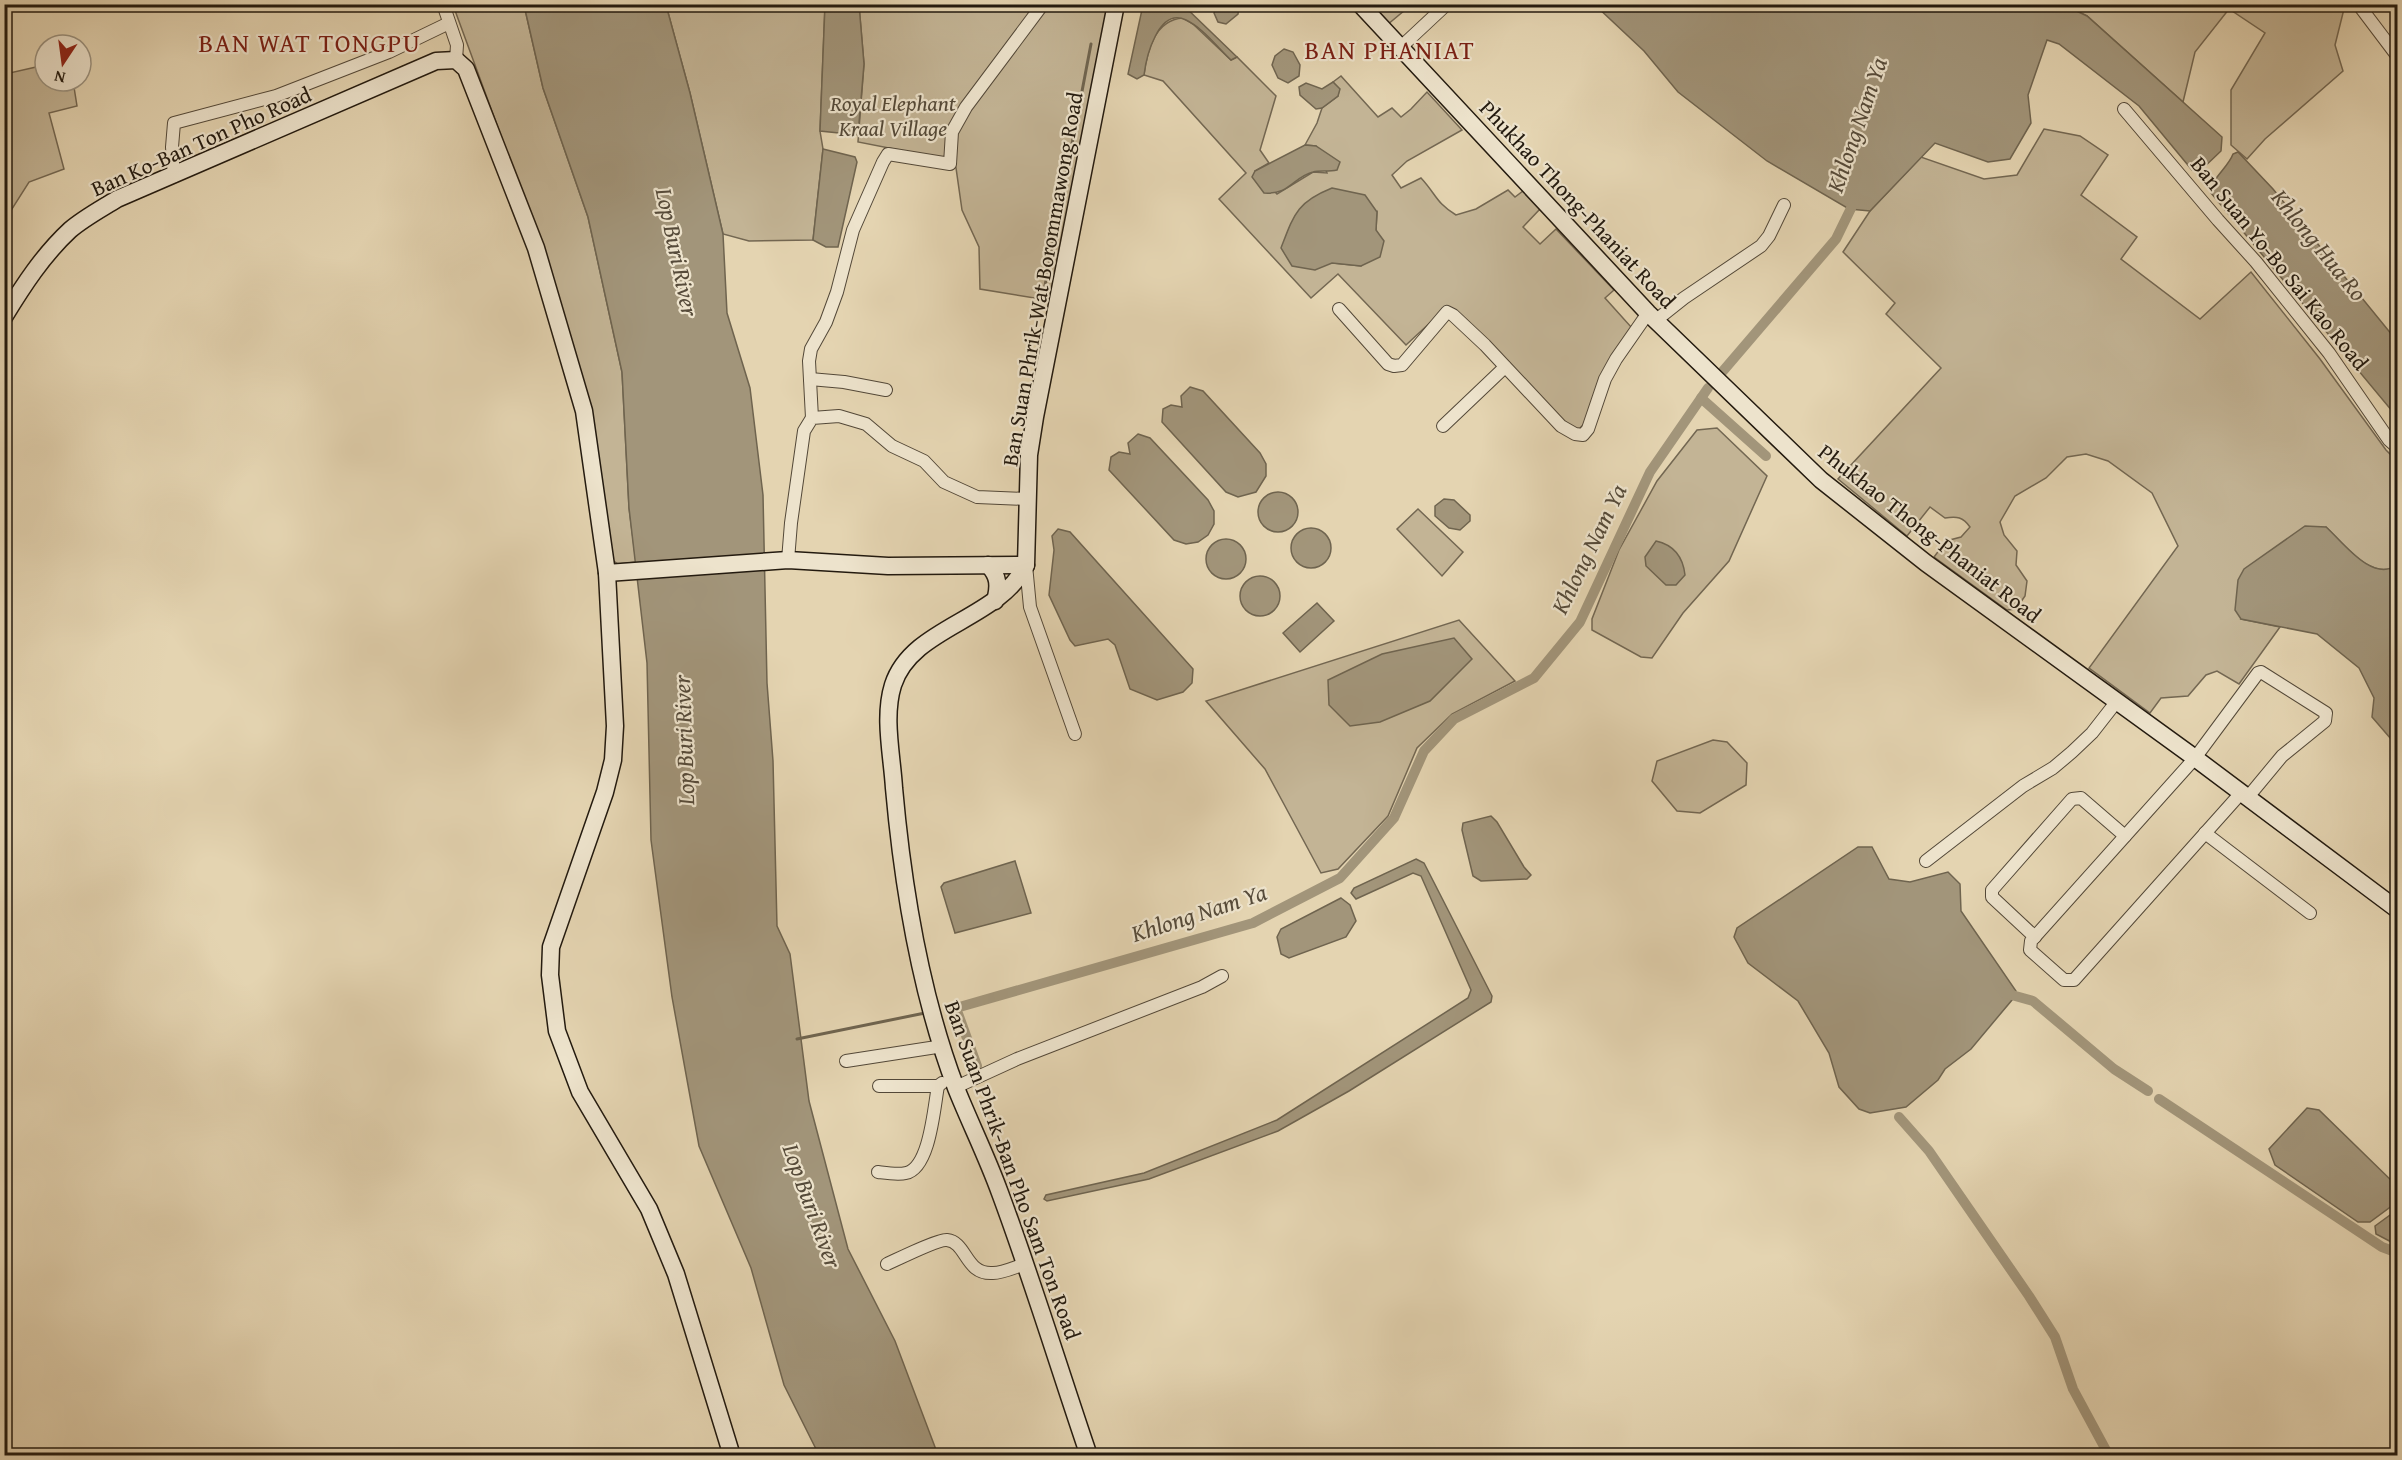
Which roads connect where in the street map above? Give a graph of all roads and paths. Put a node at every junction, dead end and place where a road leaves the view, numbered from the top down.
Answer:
1 (443, 4) edge
2 (1043, 4) edge
3 (1116, 4) edge
4 (1360, 4) edge
5 (1447, 4) edge
6 (2358, 4) edge
7 (449, 23) junction
8 (1401, 47) junction
9 (2397, 57) edge
10 (456, 60) junction
11 (2124, 109) dead end
12 (174, 176) junction
13 (1784, 205) dead end
14 (1339, 309) dead end
15 (1652, 317) junction
16 (4, 318) edge
17 (1505, 367) junction
18 (810, 379) junction
19 (886, 390) dead end
20 (812, 418) junction
21 (1443, 426) dead end
22 (2397, 448) edge
23 (1027, 499) junction
24 (784, 560) junction
25 (988, 565) junction
26 (1026, 565) junction
27 (607, 573) junction
28 (995, 601) junction
29 (2117, 701) junction
30 (1075, 734) dead end
31 (2195, 758) junction
32 (2244, 795) junction
33 (2205, 832) junction
34 (2125, 836) junction
35 (1926, 861) dead end
36 (2397, 910) edge
37 (2310, 913) dead end
38 (2035, 937) junction
39 (1222, 976) dead end
40 (943, 1046) junction
41 (846, 1061) dead end
42 (954, 1080) junction
43 (879, 1086) dead end
44 (938, 1086) junction
45 (878, 1172) dead end
46 (887, 1264) dead end
47 (1024, 1264) junction
48 (732, 1455) edge
49 (1089, 1455) edge

1 - 7 street
2 - 18 street
3 - 23 street, Ban Suan Phrik-Wat Borommawong Road
4 - 8 street, Phukhao Thong-Phaniat Road
5 - 8 street
6 - 9 street
7 - 10 street
7 - 12 street
8 - 15 street, Phukhao Thong-Phaniat Road
10 - 12 street, Ban Ko-Ban Ton Pho Road
10 - 27 street
11 - 22 street, Ban Suan Yo-Bo Sai Kao Road
12 - 16 street, Ban Ko-Ban Ton Pho Road
13 - 15 street
14 - 17 street
15 - 17 street
15 - 29 street, Phukhao Thong-Phaniat Road
17 - 21 street
18 - 19 street
18 - 20 street
20 - 23 street
20 - 24 street
23 - 26 street, Ban Suan Phrik-Wat Borommawong Road
24 - 25 street
24 - 27 street
25 - 26 street
25 - 28 street
26 - 28 street, Ban Suan Phrik-Ban Pho Sam Ton Road
26 - 30 street, Ban Suan Phrik-Wat Borommawong Road
27 - 48 street
28 - 40 street, Ban Suan Phrik-Ban Pho Sam Ton Road
29 - 31 street, Phukhao Thong-Phaniat Road
29 - 35 street
31 - 32 street, Phukhao Thong-Phaniat Road
31 - 32 street
31 - 34 street
32 - 33 street
32 - 36 street, Phukhao Thong-Phaniat Road
33 - 37 street
33 - 38 street
34 - 38 street
34 - 38 street
39 - 42 street
40 - 41 street
40 - 42 street, Ban Suan Phrik-Ban Pho Sam Ton Road
42 - 44 street
42 - 47 street, Ban Suan Phrik-Ban Pho Sam Ton Road
43 - 44 street
44 - 45 street
46 - 47 street
47 - 49 street, Ban Suan Phrik-Ban Pho Sam Ton Road

